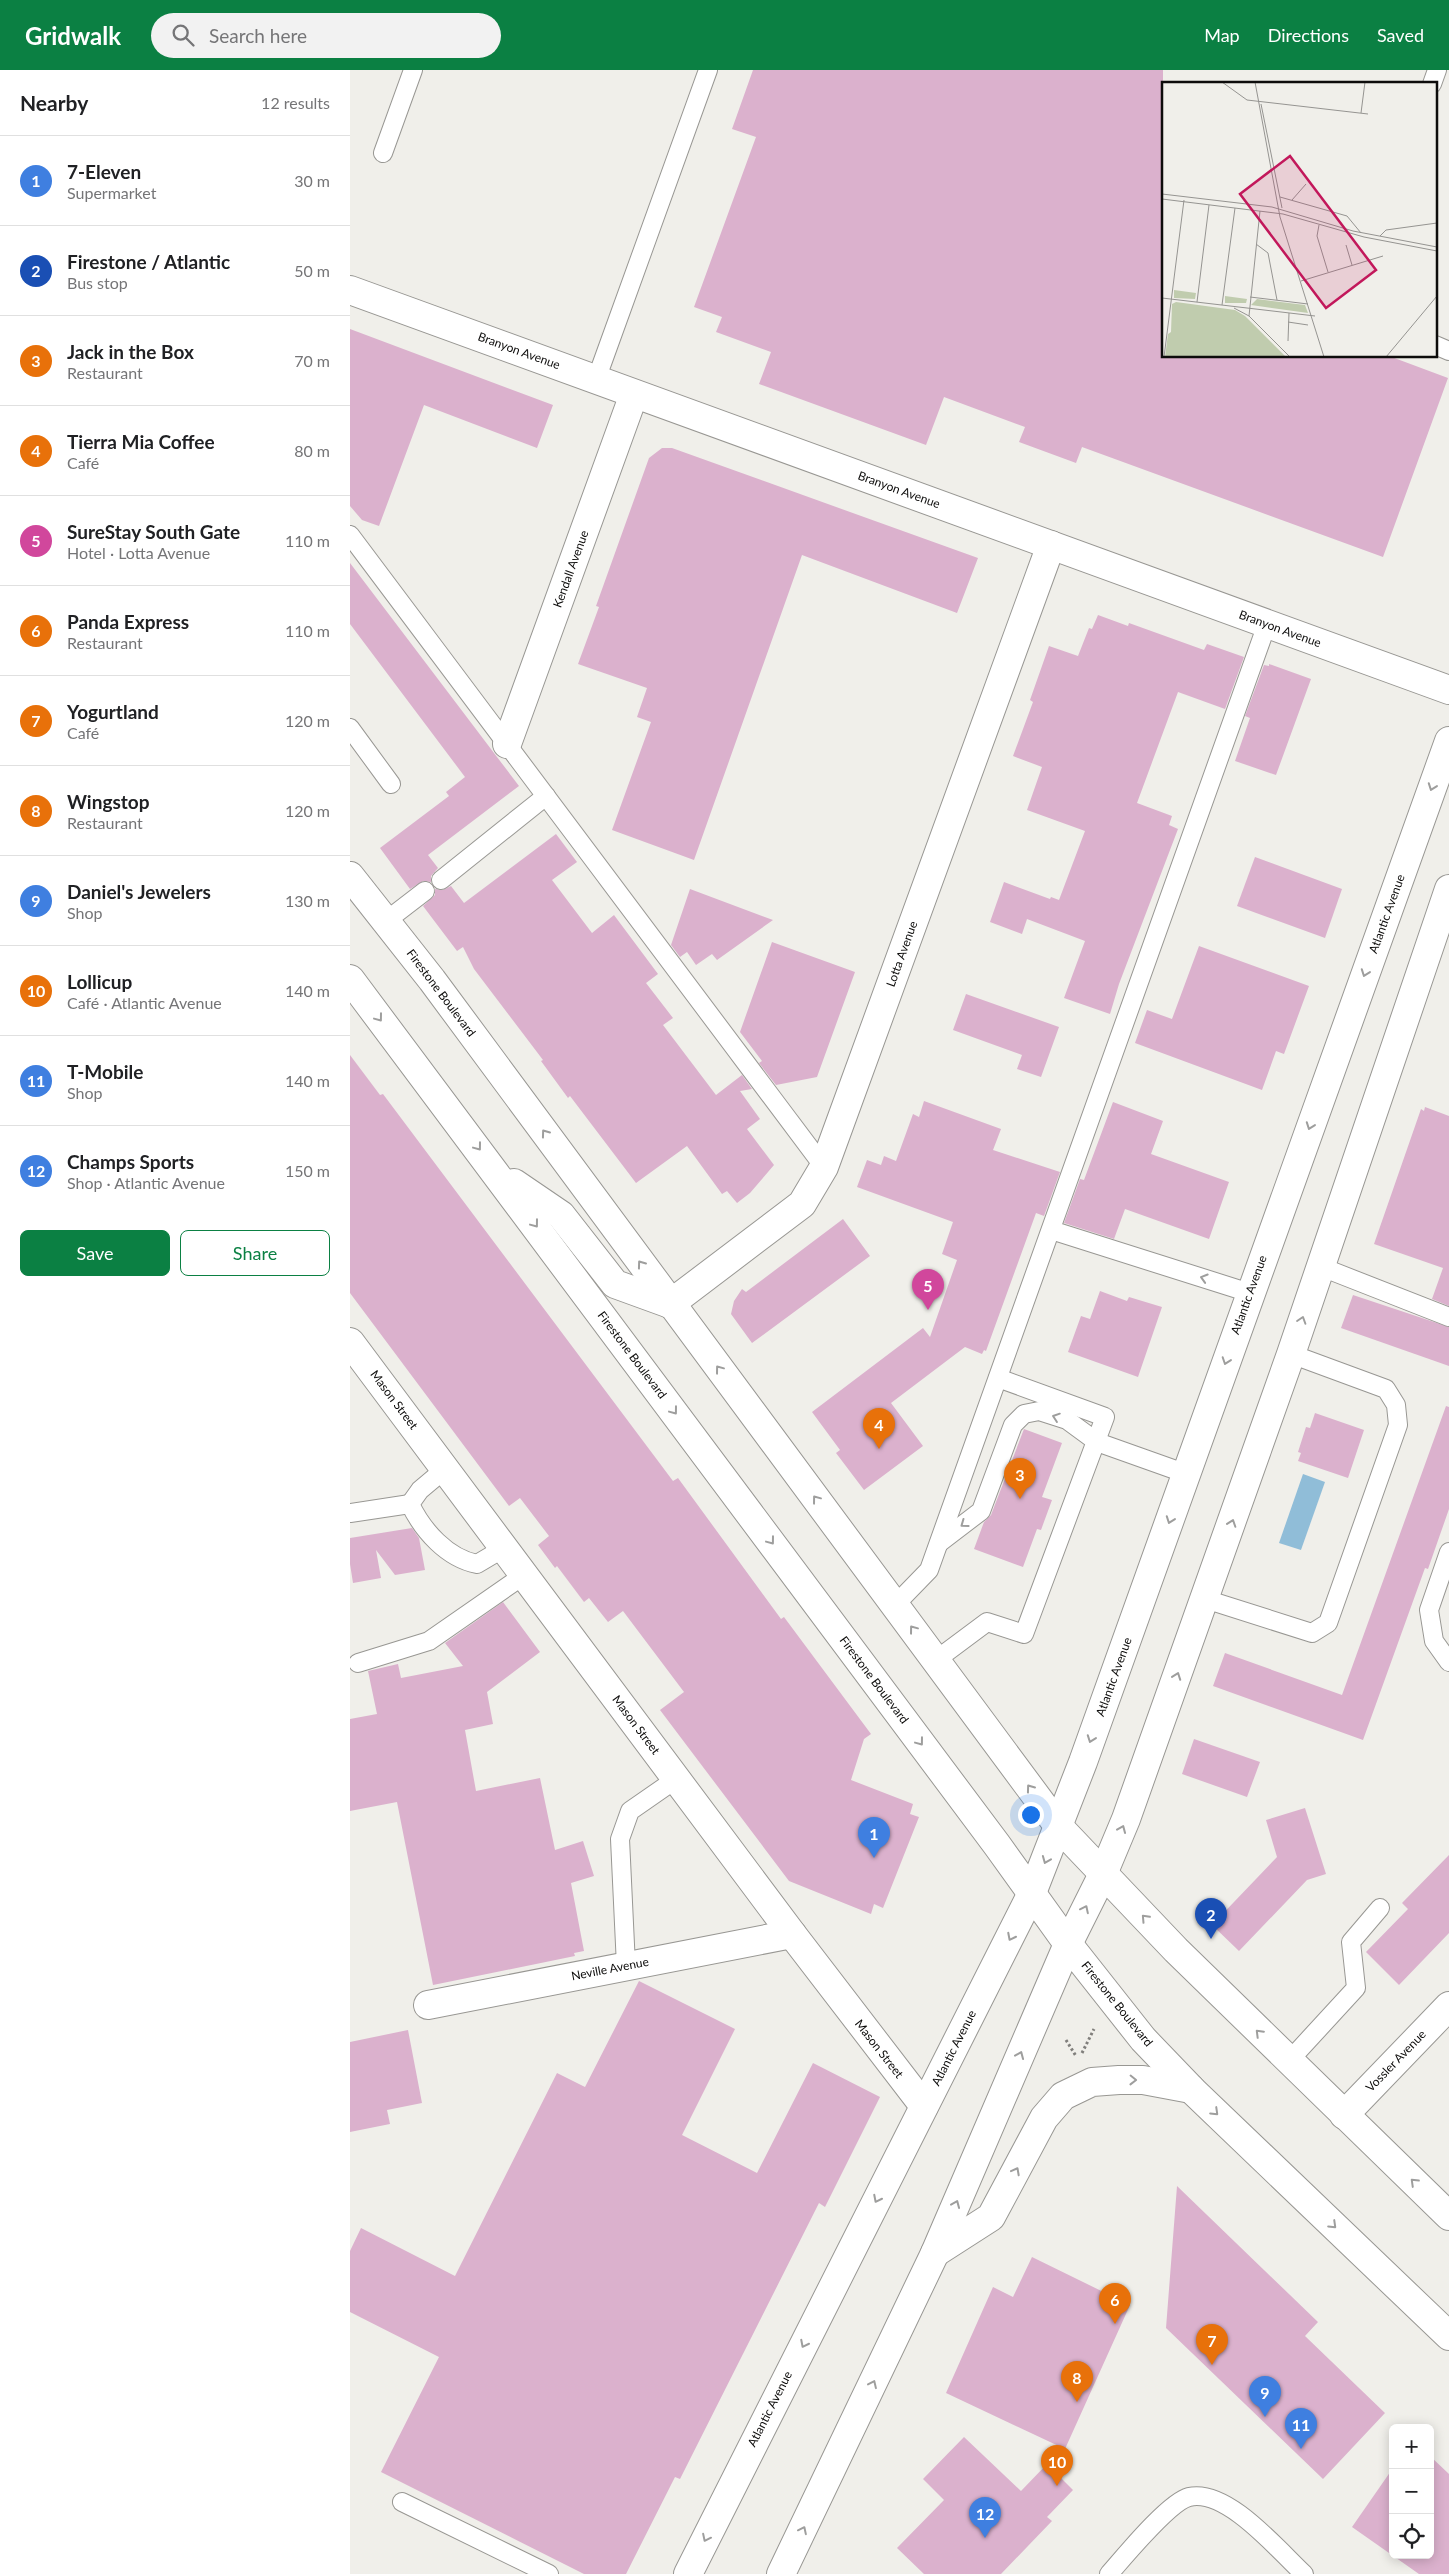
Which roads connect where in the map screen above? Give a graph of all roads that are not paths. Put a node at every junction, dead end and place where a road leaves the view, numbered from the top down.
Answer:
1 (413, 70) edge
2 (708, 70) edge
3 (1437, 70) edge
4 (1433, 82) edge
5 (383, 153) dead end
6 (350, 290) edge
7 (1436, 345) edge
8 (1449, 351) edge
9 (596, 380) junction
10 (634, 394) junction
11 (350, 535) edge
12 (1051, 545) junction
13 (1267, 624) junction
14 (1449, 690) edge
15 (350, 728) edge
16 (1449, 741) edge
17 (507, 744) junction
18 (391, 784) dead end
19 (546, 796) junction
20 (350, 876) edge
21 (441, 880) dead end
22 (425, 891) dead end
23 (1446, 905) edge
24 (386, 921) junction
25 (350, 979) edge
26 (824, 1167) junction
27 (496, 1171) junction
28 (1051, 1230) junction
29 (1319, 1266) junction
30 (1250, 1292) junction
31 (670, 1304) junction
32 (1449, 1317) edge
33 (350, 1342) edge
34 (1291, 1354) junction
35 (998, 1378) junction
36 (1097, 1442) junction
37 (445, 1469) junction
38 (1187, 1474) junction
39 (410, 1504) junction
40 (350, 1513) edge
41 (939, 1543) junction
42 (504, 1548) junction
43 (1449, 1552) edge
44 (524, 1575) junction
45 (1205, 1599) junction
46 (896, 1605) junction
47 (936, 1660) junction
48 (1449, 1662) edge
49 (358, 1663) dead end
50 (676, 1779) junction
51 (1059, 1827) junction
52 (1103, 1874) junction
53 (1032, 1893) junction
54 (1380, 1908) dead end
55 (792, 1934) junction
56 (1068, 1944) junction
57 (626, 1966) junction
58 (428, 2005) dead end
59 (1449, 2006) edge
60 (1288, 2062) junction
61 (1191, 2089) junction
62 (924, 2106) junction
63 (1344, 2115) junction
64 (1449, 2216) edge
65 (935, 2253) junction
66 (1449, 2336) edge
67 (402, 2502) dead end
68 (549, 2574) edge
69 (688, 2574) edge
70 (781, 2574) edge
71 (1109, 2574) edge
72 (1304, 2574) edge

1 - 5 lane
2 - 9 lane
3 - 4 lane
6 - 9 main road, Branyon Avenue
7 - 8 lane
9 - 10 main road, Branyon Avenue
10 - 12 main road, Branyon Avenue
10 - 17 main road, Kendall Avenue
11 - 17 lane
12 - 13 main road, Branyon Avenue
12 - 26 main road, Lotta Avenue
13 - 14 main road, Branyon Avenue
13 - 28 lane
15 - 18 lane
16 -> 30 main road, Atlantic Avenue
17 - 19 lane
19 - 21 lane
19 - 26 lane
20 - 24 main road, Firestone Boulevard
22 - 24 lane
23 - 29 main road
31 -> 24 main road, Firestone Boulevard
25 -> 27 main road, Firestone Boulevard
26 - 31 main road, Lotta Avenue
27 - 31 main road
27 -> 53 main road, Firestone Boulevard
30 -> 28 lane
28 - 35 lane
29 - 32 lane
34 -> 29 main road
30 -> 38 main road, Atlantic Avenue
46 -> 31 main road, Firestone Boulevard
33 - 37 main road, Mason Street
45 -> 34 main road
34 - 45 lane
35 - 36 lane
35 - 41 lane
36 - 38 lane
36 -> 41 lane
36 - 47 lane
37 - 39 lane
37 - 42 main road, Mason Street
38 -> 51 main road, Atlantic Avenue
39 - 40 lane
39 - 42 lane
41 - 46 lane
42 - 44 main road, Mason Street
43 - 48 lane
44 - 49 lane
44 - 50 main road, Mason Street
52 -> 45 main road
47 -> 46 main road, Firestone Boulevard
51 -> 47 main road, Firestone Boulevard
50 - 55 main road, Mason Street
50 - 57 lane
51 - 52 main road, Firestone Boulevard
51 -> 53 main road, Atlantic Avenue
56 -> 52 main road
60 -> 52 main road, Firestone Boulevard
53 - 56 main road, Firestone Boulevard
53 -> 62 main road, Atlantic Avenue
54 - 60 lane
55 - 57 main road, Neville Avenue
55 - 62 main road, Mason Street
56 - 61 main road, Firestone Boulevard
65 -> 56 main road
57 - 58 main road, Neville Avenue
59 - 63 main road, Vossler Avenue
60 - 63 main road, Firestone Boulevard
65 -> 61 main road
61 -> 66 main road, Firestone Boulevard
62 -> 69 main road, Atlantic Avenue
64 -> 63 main road, Firestone Boulevard
70 -> 65 main road
67 - 68 lane
71 - 72 lane

